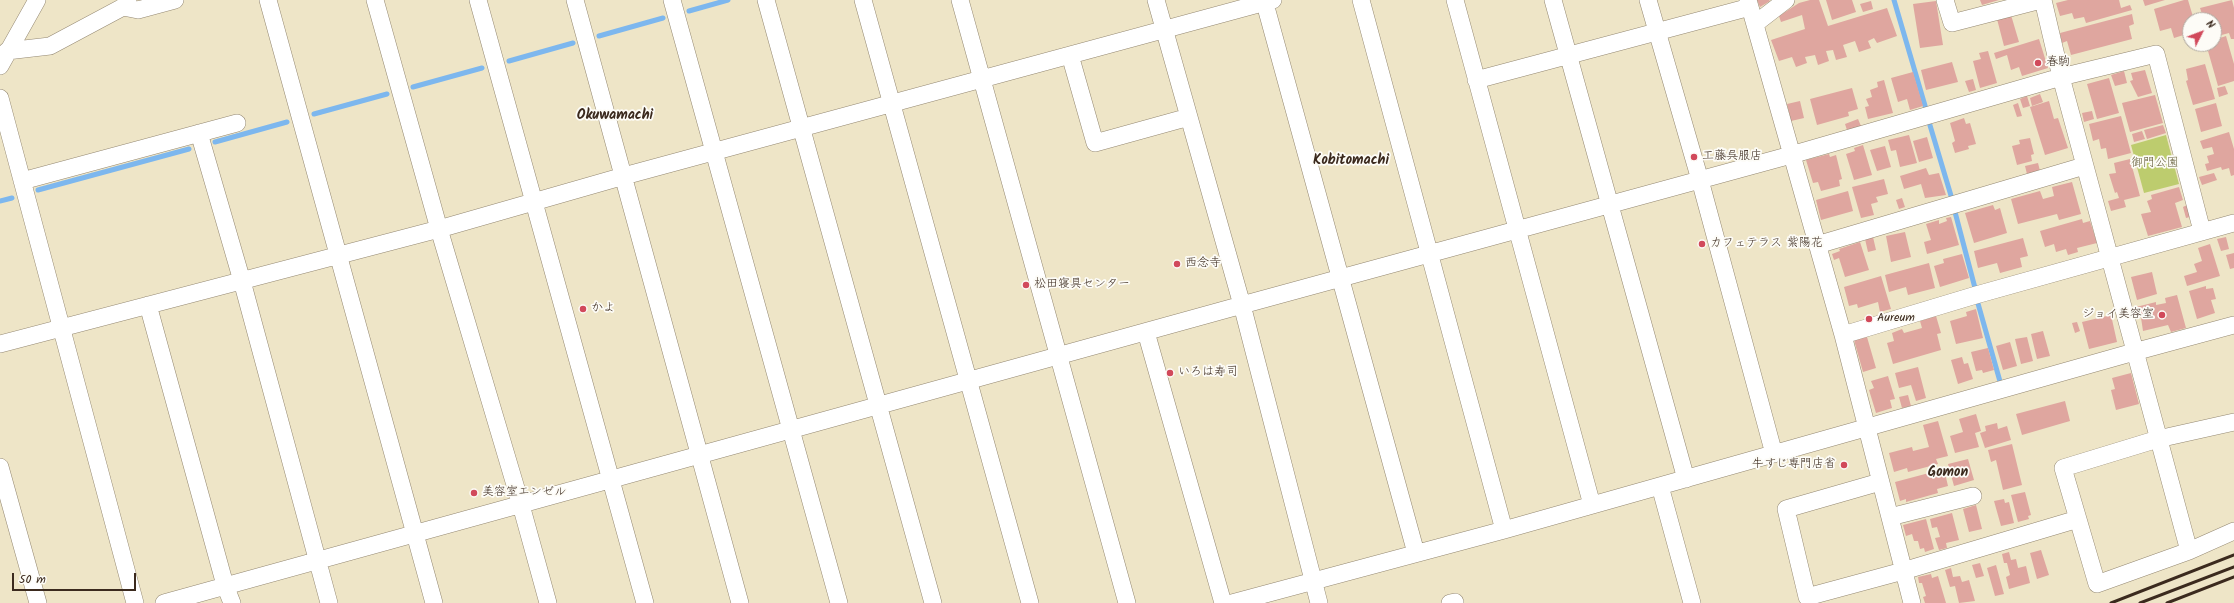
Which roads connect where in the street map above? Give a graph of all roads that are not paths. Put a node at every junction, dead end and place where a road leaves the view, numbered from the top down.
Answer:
1 (37, 0) edge
2 (175, 0) edge
3 (268, 0) edge
4 (375, 0) edge
5 (478, 0) edge
6 (575, 0) edge
7 (672, 0) edge
8 (766, 0) edge
9 (863, 0) edge
10 (960, 0) edge
11 (1156, 0) edge
12 (1361, 0) edge
13 (1455, 0) edge
14 (1553, 0) edge
15 (1648, 0) edge
16 (1786, 0) edge
17 (1945, 0) edge
18 (2042, 0) edge
19 (1268, 1) edge
20 (1749, 3) edge
21 (125, 4) edge
22 (1755, 24) junction
23 (1164, 29) junction
24 (1656, 30) junction
25 (1568, 54) junction
26 (1070, 55) junction
27 (4, 58) edge
28 (2061, 77) junction
29 (981, 80) junction
30 (1476, 80) junction
31 (0, 98) edge
32 (891, 103) junction
33 (1189, 117) junction
34 (237, 123) dead end
35 (802, 129) junction
36 (199, 133) junction
37 (714, 152) junction
38 (1791, 155) junction
39 (2084, 166) junction
40 (624, 176) junction
41 (1700, 180) junction
42 (22, 181) junction
43 (533, 202) junction
44 (1610, 205) junction
45 (2234, 223) edge
46 (439, 229) junction
47 (1518, 230) junction
48 (2202, 231) junction
49 (1817, 245) junction
50 (1430, 254) junction
51 (338, 255) junction
52 (2109, 260) junction
53 (1342, 278) junction
54 (242, 281) junction
55 (148, 305) junction
56 (1242, 305) junction
57 (2234, 325) edge
58 (60, 328) junction
59 (1146, 332) junction
60 (1843, 336) junction
61 (0, 344) edge
62 (2134, 352) junction
63 (1058, 356) junction
64 (968, 381) junction
65 (879, 406) junction
66 (2234, 422) edge
67 (1867, 428) junction
68 (790, 431) junction
69 (2158, 439) junction
70 (1774, 454) junction
71 (699, 456) junction
72 (0, 467) edge
73 (610, 479) junction
74 (1686, 479) junction
75 (1880, 482) junction
76 (1660, 486) junction
77 (1973, 496) dead end
78 (521, 505) junction
79 (1592, 505) junction
80 (1890, 517) junction
81 (2078, 519) junction
82 (1504, 530) junction
83 (2234, 531) edge
84 (414, 534) junction
85 (2189, 551) junction
86 (1416, 553) junction
87 (318, 560) junction
88 (1904, 571) junction
89 (1314, 580) junction
90 (225, 585) junction
91 (38, 603) edge
92 (135, 603) edge
93 (164, 603) edge
94 (232, 603) edge
95 (329, 603) edge
96 (434, 603) edge
97 (548, 603) edge
98 (645, 603) edge
99 (740, 603) edge
100 (839, 603) edge
101 (933, 603) edge
102 (1030, 603) edge
103 (1127, 603) edge
104 (1223, 603) edge
105 (1232, 603) edge
106 (1319, 603) edge
107 (1692, 603) edge
108 (1912, 603) edge

1 - 27 street
2 - 21 street
3 - 51 street
4 - 46 street
5 - 43 street
6 - 40 street
7 - 37 street
8 - 35 street
9 - 32 street
10 - 29 street
11 - 23 street
12 - 50 street
13 - 30 street
14 - 25 street
15 - 24 street
16 - 22 street
17 - 18 street
18 - 28 street
19 - 23 street
19 - 53 street
20 - 22 street
20 - 24 street
21 - 27 street
22 - 38 street
23 - 26 street
23 - 33 street
24 - 25 street
24 - 41 street
25 - 30 street
25 - 44 street
26 - 29 street
26 - 33 street
28 - 38 street
28 - 39 street
28 - 48 street
29 - 32 street
29 - 63 street
30 - 47 street
31 - 42 street
32 - 35 street
32 - 64 street
33 - 56 street
34 - 36 street
35 - 37 street
35 - 65 street
36 - 42 street
36 - 54 street
37 - 40 street
37 - 68 street
38 - 41 street
38 - 49 street
39 - 49 street
39 - 52 street
40 - 43 street
40 - 71 street
41 - 44 street
41 - 70 street
42 - 58 street
43 - 46 street
43 - 73 street
44 - 47 street
44 - 74 street
45 - 48 street
46 - 51 street
46 - 78 street
47 - 50 street
47 - 79 street
48 - 52 street
49 - 60 street
50 - 53 street
50 - 82 street
51 - 54 street
51 - 84 street
52 - 60 street
52 - 62 street
53 - 56 street
53 - 86 street
54 - 55 street
54 - 87 street
55 - 58 street
55 - 90 street
56 - 59 street
56 - 89 street
57 - 62 street
58 - 61 street
58 - 92 street
59 - 63 street
59 - 104 street
60 - 67 street
62 - 67 street
62 - 69 street
63 - 64 street
63 - 103 street
64 - 65 street
64 - 102 street
65 - 68 street
65 - 101 street
66 - 69 street
67 - 70 street
67 - 75 street
68 - 71 street
68 - 100 street
69 - 81 street
69 - 85 street
70 - 74 street
71 - 73 street
71 - 99 street
72 - 91 street
73 - 78 street
73 - 98 street
74 - 76 street
75 - 80 street
75 - 88 street
76 - 79 street
76 - 107 street
77 - 80 street
78 - 84 street
78 - 97 street
79 - 82 street
80 - 88 street
81 - 85 street
81 - 88 street
82 - 86 street
83 - 85 street
84 - 87 street
84 - 96 street
86 - 89 street
87 - 90 street
87 - 95 street
88 - 108 street
89 - 105 street
89 - 106 street
90 - 93 street
90 - 94 street

